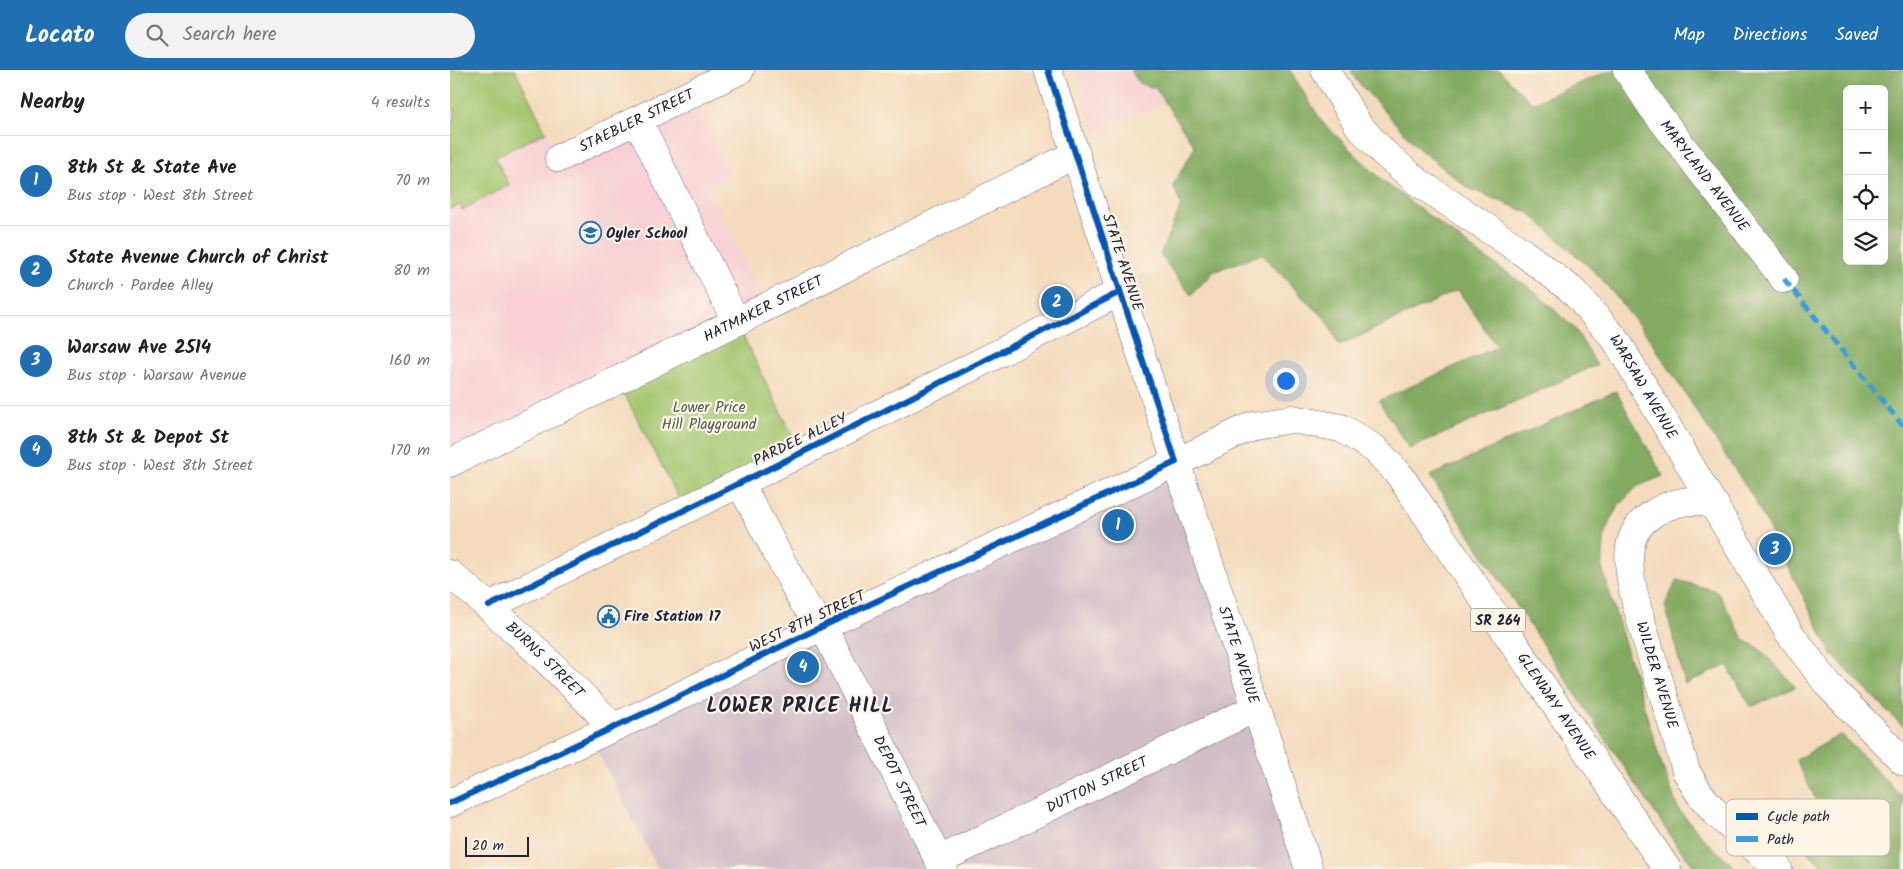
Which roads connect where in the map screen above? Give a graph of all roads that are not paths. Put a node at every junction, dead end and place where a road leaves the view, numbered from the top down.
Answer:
1 (740, 70) edge
2 (1048, 70) edge
3 (1325, 70) edge
4 (1627, 70) edge
5 (633, 122) junction
6 (1076, 154) junction
7 (559, 158) dead end
8 (1784, 279) dead end
9 (1120, 292) junction
10 (736, 322) junction
11 (1292, 419) joint
12 (1176, 462) junction
13 (450, 463) edge
14 (740, 483) junction
15 (1715, 505) junction
16 (450, 574) edge
17 (490, 606) junction
18 (823, 626) junction
19 (1256, 708) junction
20 (613, 727) junction
21 (1903, 760) edge
22 (450, 803) edge
23 (1726, 822) edge
24 (1764, 856) edge
25 (941, 865) edge
26 (1309, 869) edge
27 (1667, 869) edge
28 (1778, 869) edge

1 - 5 main road, STAEBLER STREET
2 - 6 main road, STATE AVENUE
3 - 15 main road, WARSAW AVENUE
4 - 8 main road, MARYLAND AVENUE
5 - 7 main road, STAEBLER STREET
5 - 10 main road
6 - 9 main road, STATE AVENUE
6 - 10 main road, HATMAKER STREET
9 - 12 main road, STATE AVENUE
9 - 14 main road, PARDEE ALLEY
10 - 13 main road, HATMAKER STREET
11 - 12 main road, WEST 8TH STREET / SR 264
11 - 27 main road, GLENWAY AVENUE / SR 264
12 - 18 main road, WEST 8TH STREET
12 - 19 main road, STATE AVENUE
14 - 17 main road, PARDEE ALLEY
14 - 18 main road, DEPOT STREET
15 - 21 main road, WARSAW AVENUE
15 - 23 main road, WILDER AVENUE
16 - 17 main road, BURNS STREET
17 - 20 main road, BURNS STREET
18 - 20 main road, WEST 8TH STREET
18 - 25 main road, DEPOT STREET
19 - 25 main road, DUTTON STREET
19 - 26 main road, STATE AVENUE
20 - 22 main road, WEST 8TH STREET
24 - 28 main road, WILDER AVENUE

